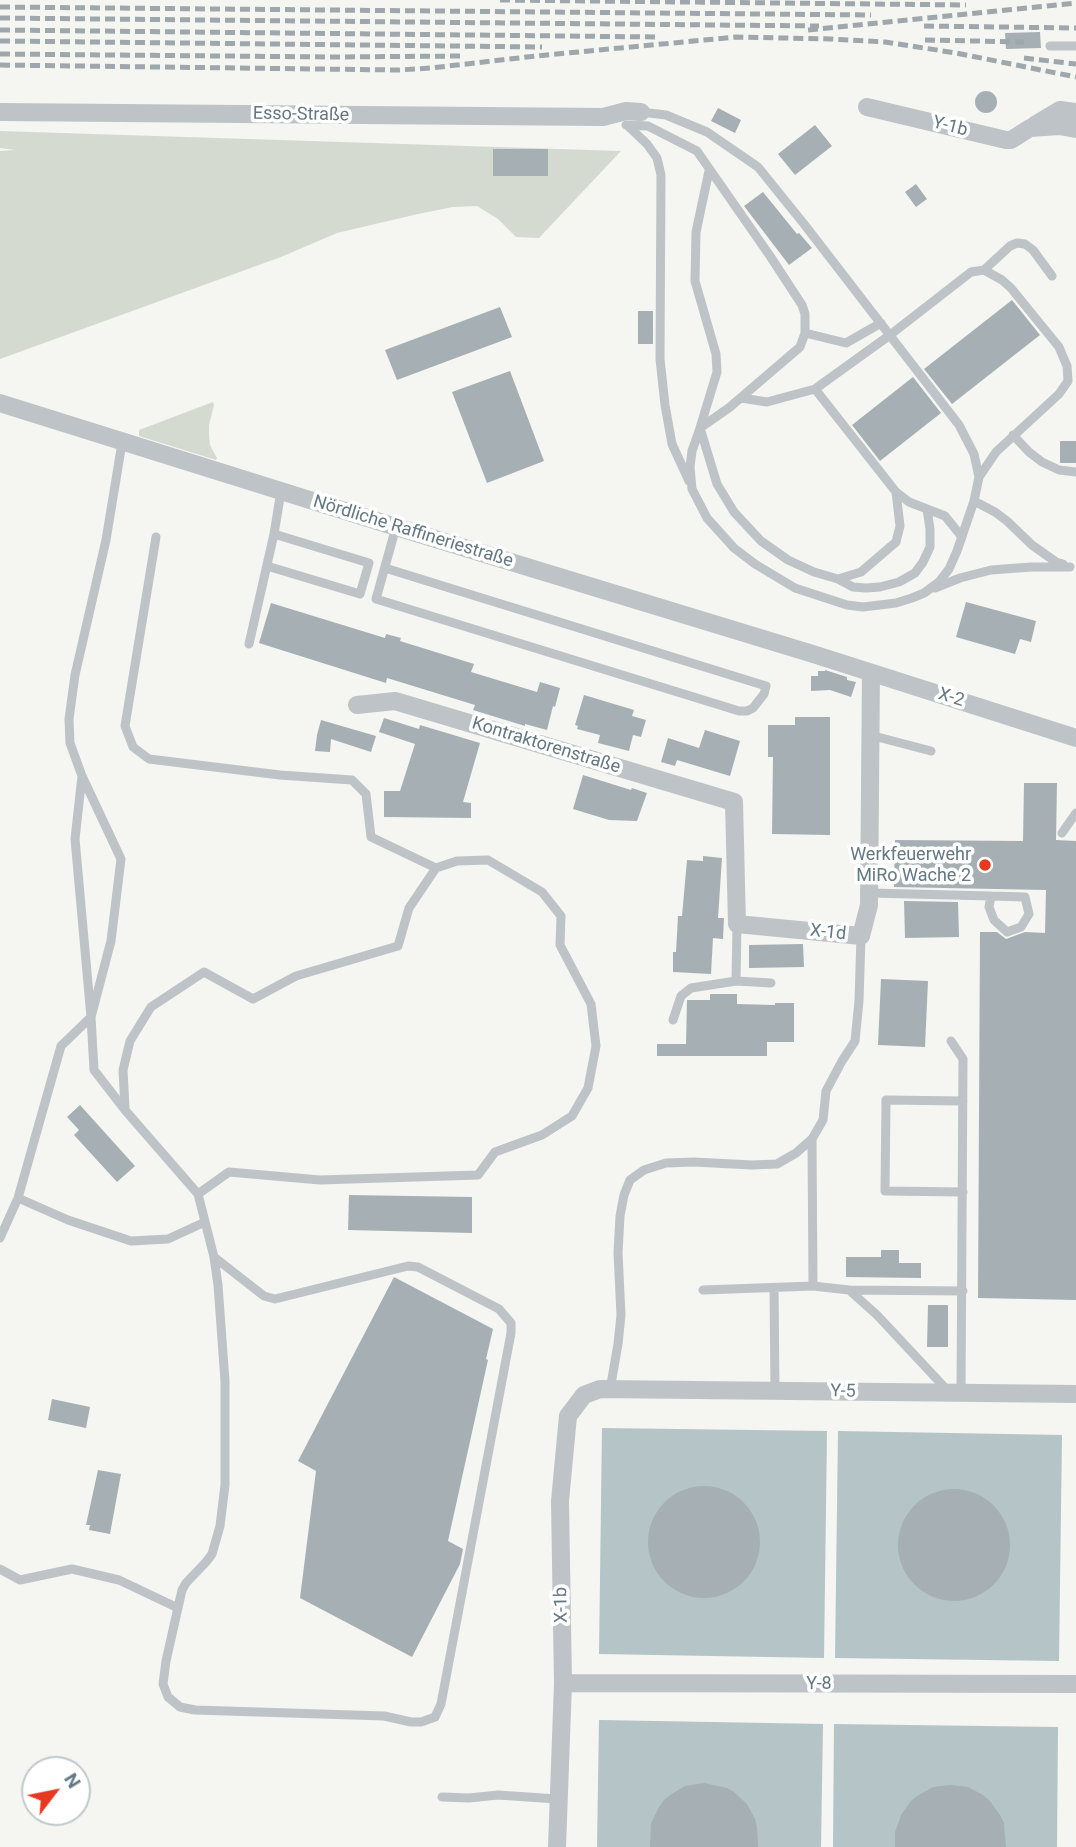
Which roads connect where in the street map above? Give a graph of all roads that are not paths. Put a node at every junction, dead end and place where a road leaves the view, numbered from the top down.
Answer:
1 (1050, 46) dead end
2 (1076, 46) edge
3 (867, 107) dead end
4 (0, 112) edge
5 (641, 112) joint
6 (1076, 112) edge
7 (603, 117) junction
8 (626, 125) junction
9 (1030, 128) junction
10 (1076, 129) edge
11 (709, 171) junction
12 (985, 270) junction
13 (1052, 276) dead end
14 (881, 323) junction
15 (805, 332) junction
16 (890, 335) junction
17 (815, 389) junction
18 (741, 398) junction
19 (0, 404) edge
20 (700, 428) junction
21 (1013, 435) junction
22 (122, 443) junction
23 (1076, 472) edge
24 (979, 477) junction
25 (692, 489) junction
26 (281, 491) junction
27 (896, 492) junction
28 (974, 501) junction
29 (927, 509) junction
30 (396, 527) junction
31 (274, 534) junction
32 (156, 537) dead end
33 (962, 537) junction
34 (267, 566) junction
35 (1073, 567) edge
36 (385, 568) junction
37 (838, 579) junction
38 (924, 593) junction
39 (249, 644) dead end
40 (826, 658) joint
41 (871, 673) junction
42 (357, 705) dead end
43 (870, 735) junction
44 (1076, 738) edge
45 (931, 751) dead end
46 (82, 776) junction
47 (1076, 813) edge
48 (1062, 833) dead end
49 (436, 868) junction
50 (870, 893) junction
51 (991, 896) junction
52 (737, 924) junction
53 (861, 936) junction
54 (736, 981) junction
55 (771, 983) dead end
56 (91, 1017) junction
57 (673, 1020) dead end
58 (951, 1041) dead end
59 (963, 1101) junction
60 (125, 1110) junction
61 (812, 1139) junction
62 (963, 1192) junction
63 (198, 1194) junction
64 (18, 1198) junction
65 (205, 1222) junction
66 (0, 1238) edge
67 (214, 1257) junction
68 (813, 1286) junction
69 (774, 1288) junction
70 (703, 1290) dead end
71 (849, 1290) junction
72 (963, 1291) junction
73 (610, 1390) junction
74 (775, 1391) junction
75 (956, 1393) junction
76 (1076, 1394) edge
77 (0, 1569) edge
78 (178, 1608) junction
79 (563, 1683) junction
80 (1076, 1685) edge
81 (442, 1797) dead end
82 (557, 1799) junction
83 (556, 1847) edge

1 - 2 lane
3 - 9 street, Y-1b
4 - 7 street, Esso-Straße
5 - 7 street, Esso-Straße
5 - 14 lane
6 - 9 street, Y-1b
7 - 8 street, Esso-Straße
8 - 11 lane
8 - 25 lane
9 - 10 street, Y-1b
11 - 15 lane
11 - 20 lane
12 - 13 lane
12 - 16 lane
12 - 21 lane
14 - 15 lane
14 - 16 lane
15 - 18 lane
16 - 17 lane
16 - 24 lane
17 - 18 lane
17 - 27 lane
18 - 20 lane
19 - 22 street, Nördliche Raffineriestraße
20 - 25 lane
20 - 37 lane
21 - 23 lane
21 - 24 lane
22 - 26 street, Nördliche Raffineriestraße
22 - 46 lane
24 - 28 lane
25 - 38 lane
26 - 30 street, Nördliche Raffineriestraße
26 - 31 lane
27 - 29 lane
27 - 37 lane
28 - 33 lane
28 - 35 lane
29 - 33 lane
29 - 37 lane
30 - 36 lane
30 - 40 street, Nördliche Raffineriestraße
31 - 34 lane
31 - 34 lane
32 - 49 lane
33 - 38 lane
34 - 39 lane
35 - 38 lane
36 - 36 lane
40 - 41 street, X-2
41 - 43 street, X-1d
41 - 44 street, X-2
42 - 52 street, Kontraktorenstraße
43 - 45 lane
43 - 50 street, X-1d
46 - 56 lane
46 - 56 lane
47 - 48 lane
49 - 60 lane
49 - 63 lane
50 - 51 lane
50 - 53 street, X-1d
51 - 51 lane
52 - 53 street, X-1d
52 - 54 lane
53 - 61 lane
54 - 55 lane
54 - 57 lane
56 - 60 lane
56 - 64 lane
58 - 59 lane
59 - 62 lane
59 - 62 lane
60 - 63 lane
61 - 68 lane
61 - 73 lane
62 - 72 lane
63 - 65 lane
64 - 65 lane
64 - 66 lane
65 - 67 lane
67 - 78 lane
67 - 78 lane
68 - 69 lane
68 - 71 lane
69 - 70 lane
69 - 74 lane
71 - 72 lane
71 - 75 lane
72 - 75 lane
73 - 74 street, Y-5
73 - 79 street, X-1b
74 - 75 street, Y-5
75 - 76 street, Y-5
77 - 78 lane
79 - 80 street, Y-8
79 - 82 street, X-1b
81 - 82 lane
82 - 83 street, X-1b

